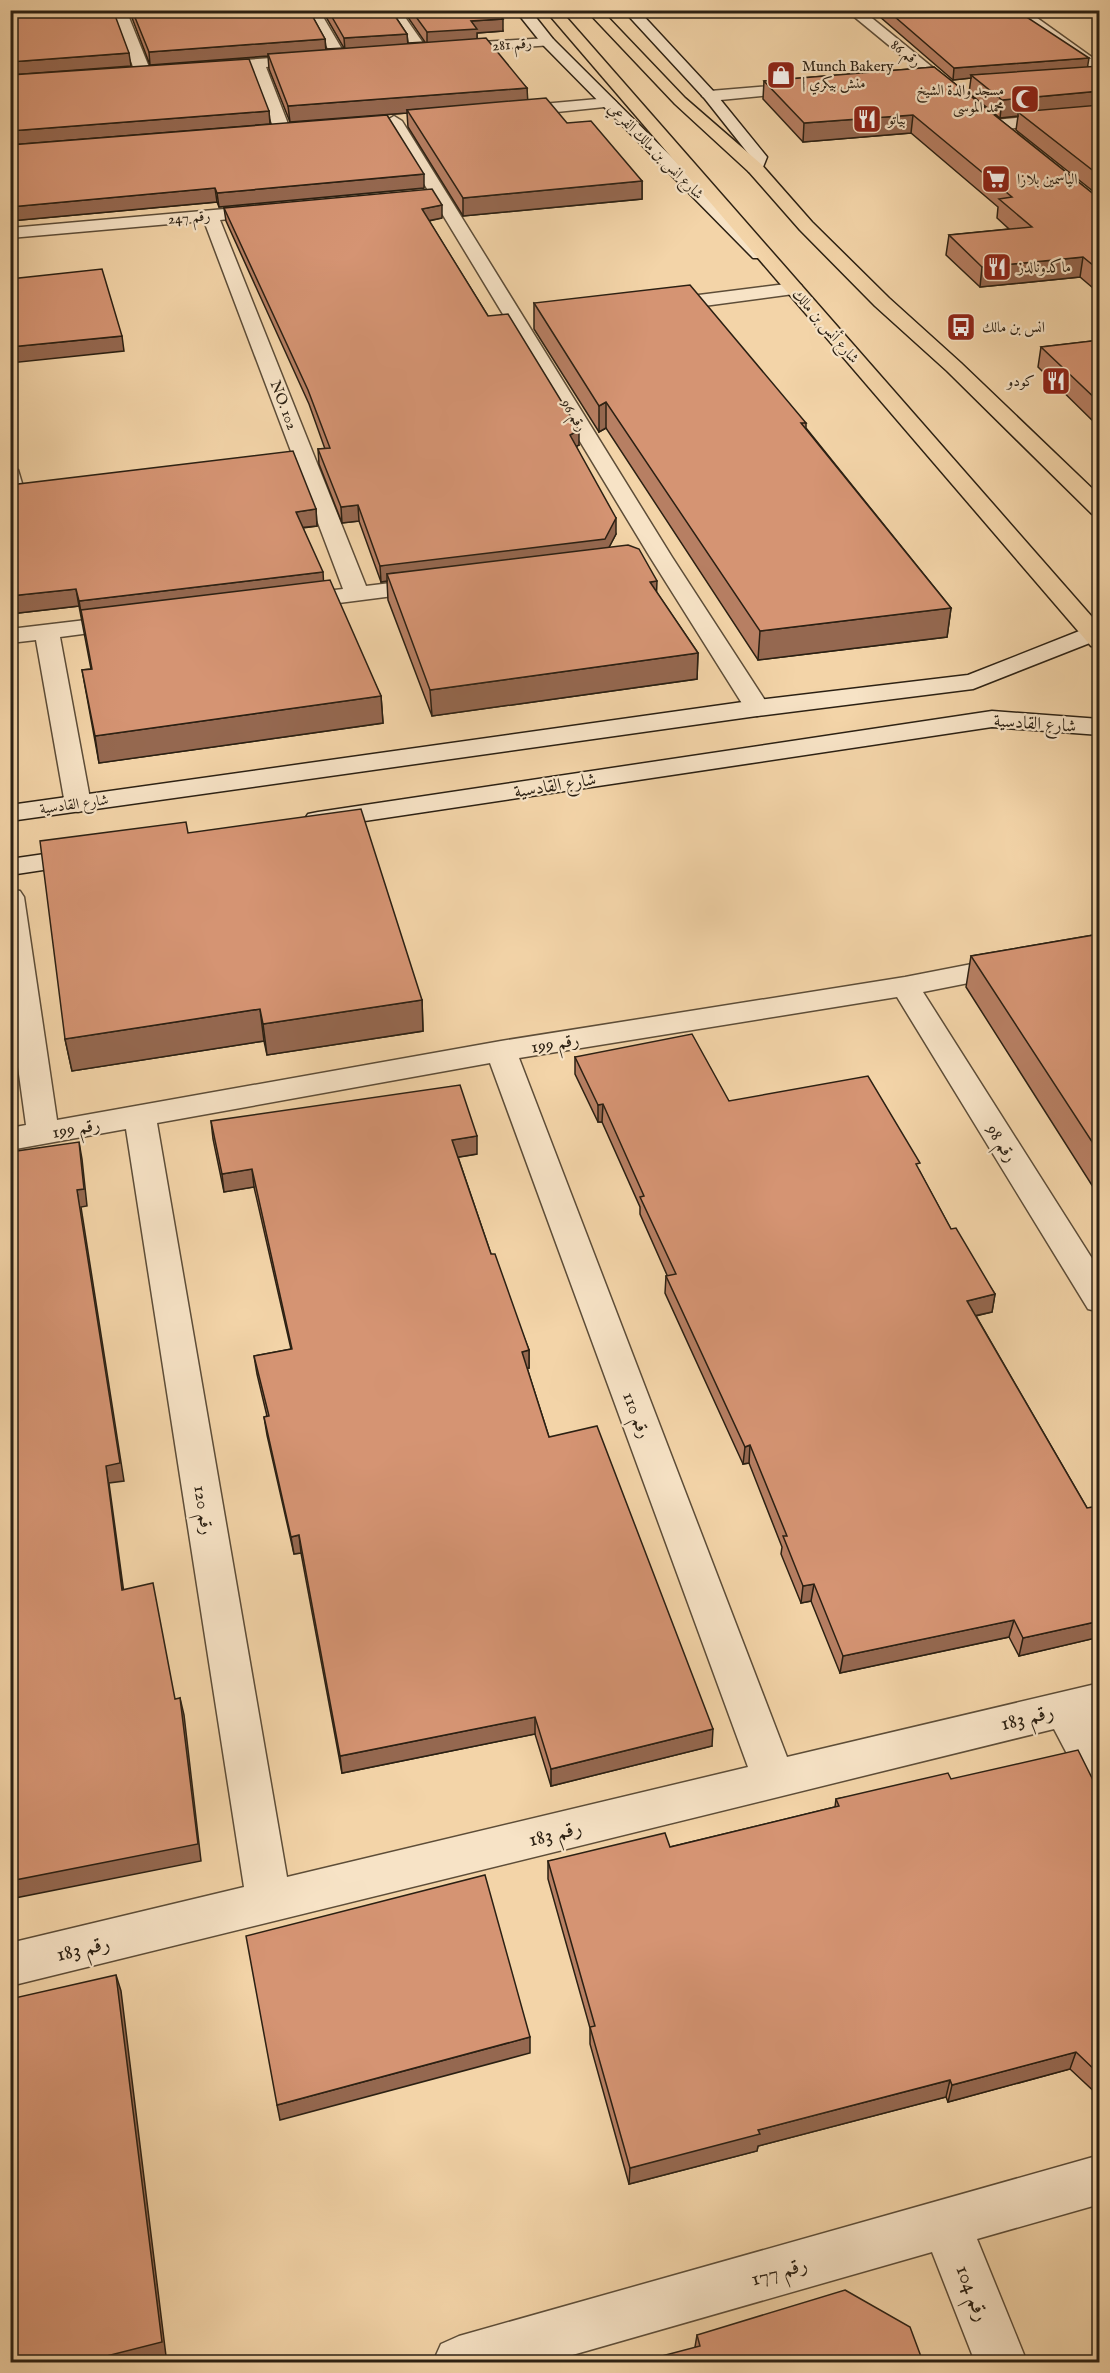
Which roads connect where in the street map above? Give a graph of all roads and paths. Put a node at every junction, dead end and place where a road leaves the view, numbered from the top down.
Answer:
1 (119, 10) edge
2 (312, 10) edge
3 (393, 10) edge
4 (522, 10) edge
5 (552, 10) edge
6 (593, 10) edge
7 (630, 10) edge
8 (853, 10) edge
9 (1016, 10) edge
10 (548, 42) junction
11 (421, 50) junction
12 (398, 52) edge
13 (1100, 53) edge
14 (1078, 54) junction
15 (257, 63) junction
16 (189, 69) edge
17 (143, 72) edge
18 (1096, 74) edge
19 (914, 79) edge
20 (943, 82) junction
21 (972, 86) edge
22 (822, 87) edge
23 (710, 96) junction
24 (967, 102) edge
25 (609, 104) junction
26 (489, 113) edge
27 (1100, 115) edge
28 (418, 119) edge
29 (282, 129) edge
30 (1011, 138) edge
31 (755, 168) junction
32 (439, 194) junction
33 (416, 196) edge
34 (290, 208) edge
35 (210, 215) junction
36 (10, 233) edge
37 (794, 289) junction
38 (644, 308) edge
39 (541, 321) edge
40 (518, 323) junction
41 (304, 457) junction
42 (281, 460) edge
43 (11, 485) edge
44 (36, 488) edge
45 (1097, 503) edge
46 (661, 557) junction
47 (638, 560) edge
48 (450, 583) edge
49 (357, 594) junction
50 (265, 605) edge
51 (150, 619) edge
52 (47, 632) junction
53 (10, 636) edge
54 (1096, 637) edge
55 (973, 682) junction
56 (757, 708) junction
57 (992, 719) junction
58 (1100, 727) edge
59 (78, 804) junction
60 (10, 813) edge
61 (294, 824) edge
62 (105, 853) edge
63 (10, 867) edge
64 (10, 897) edge
65 (1100, 948) edge
66 (905, 986) junction
67 (501, 1051) junction
68 (140, 1116) junction
69 (43, 1134) junction
70 (10, 1139) edge
71 (1100, 1300) edge
72 (1082, 1704) edge
73 (1100, 1775) edge
74 (774, 1779) junction
75 (269, 1904) junction
76 (10, 1965) edge
77 (1100, 2179) edge
78 (946, 2223) junction
79 (459, 2362) edge
80 (1001, 2362) edge

1 - 17 street
2 - 15 street
3 - 11 street
4 - 10 street, شارع انس بن مالك الفرعي
5 - 37 main road, شارع أنس بن مالك
6 - 31 main road
7 - 23 street
8 - 20 street, رقم 86
9 - 14 street
10 - 11 street, رقم 281
10 - 25 street, شارع انس بن مالك الفرعي
11 - 12 street, رقم 281
13 - 14 street
14 - 18 street
15 - 16 street
15 - 29 street
19 - 20 street
20 - 21 street
20 - 24 street, رقم 86
22 - 23 street
23 - 31 street
25 - 26 street
25 - 37 street, شارع انس بن مالك الفرعي
27 - 30 street
28 - 32 street, رقم 96
31 - 45 main road
32 - 33 street
32 - 40 street, رقم 96
34 - 35 street, رقم 247
35 - 36 street, رقم 247
35 - 41 street, NO. 102
37 - 38 street
37 - 54 main road, شارع أنس بن مالك
39 - 40 street
40 - 46 street, رقم 96
41 - 42 street
41 - 49 street, NO. 102
43 - 44 street
46 - 47 street
46 - 56 street, رقم 96
48 - 49 street
49 - 50 street
51 - 52 street
52 - 53 street
52 - 59 street
54 - 55 street, شارع القادسية
55 - 56 street, شارع القادسية
55 - 57 street
56 - 59 street, شارع القادسية
57 - 58 street, شارع القادسية
57 - 61 street, شارع القادسية
59 - 60 street, شارع القادسية
62 - 63 street
64 - 69 street
65 - 66 street, رقم 199
66 - 67 street, رقم 199
66 - 71 street, رقم 98
67 - 68 street, رقم 199
67 - 74 street, رقم 110
68 - 69 street, رقم 199
68 - 75 street, رقم 120
69 - 70 street, رقم 199
72 - 73 street
72 - 74 street, رقم 183
74 - 75 street, رقم 183
75 - 76 street, رقم 183
77 - 78 street, رقم 177
78 - 79 street, رقم 177
78 - 80 street, رقم 104

